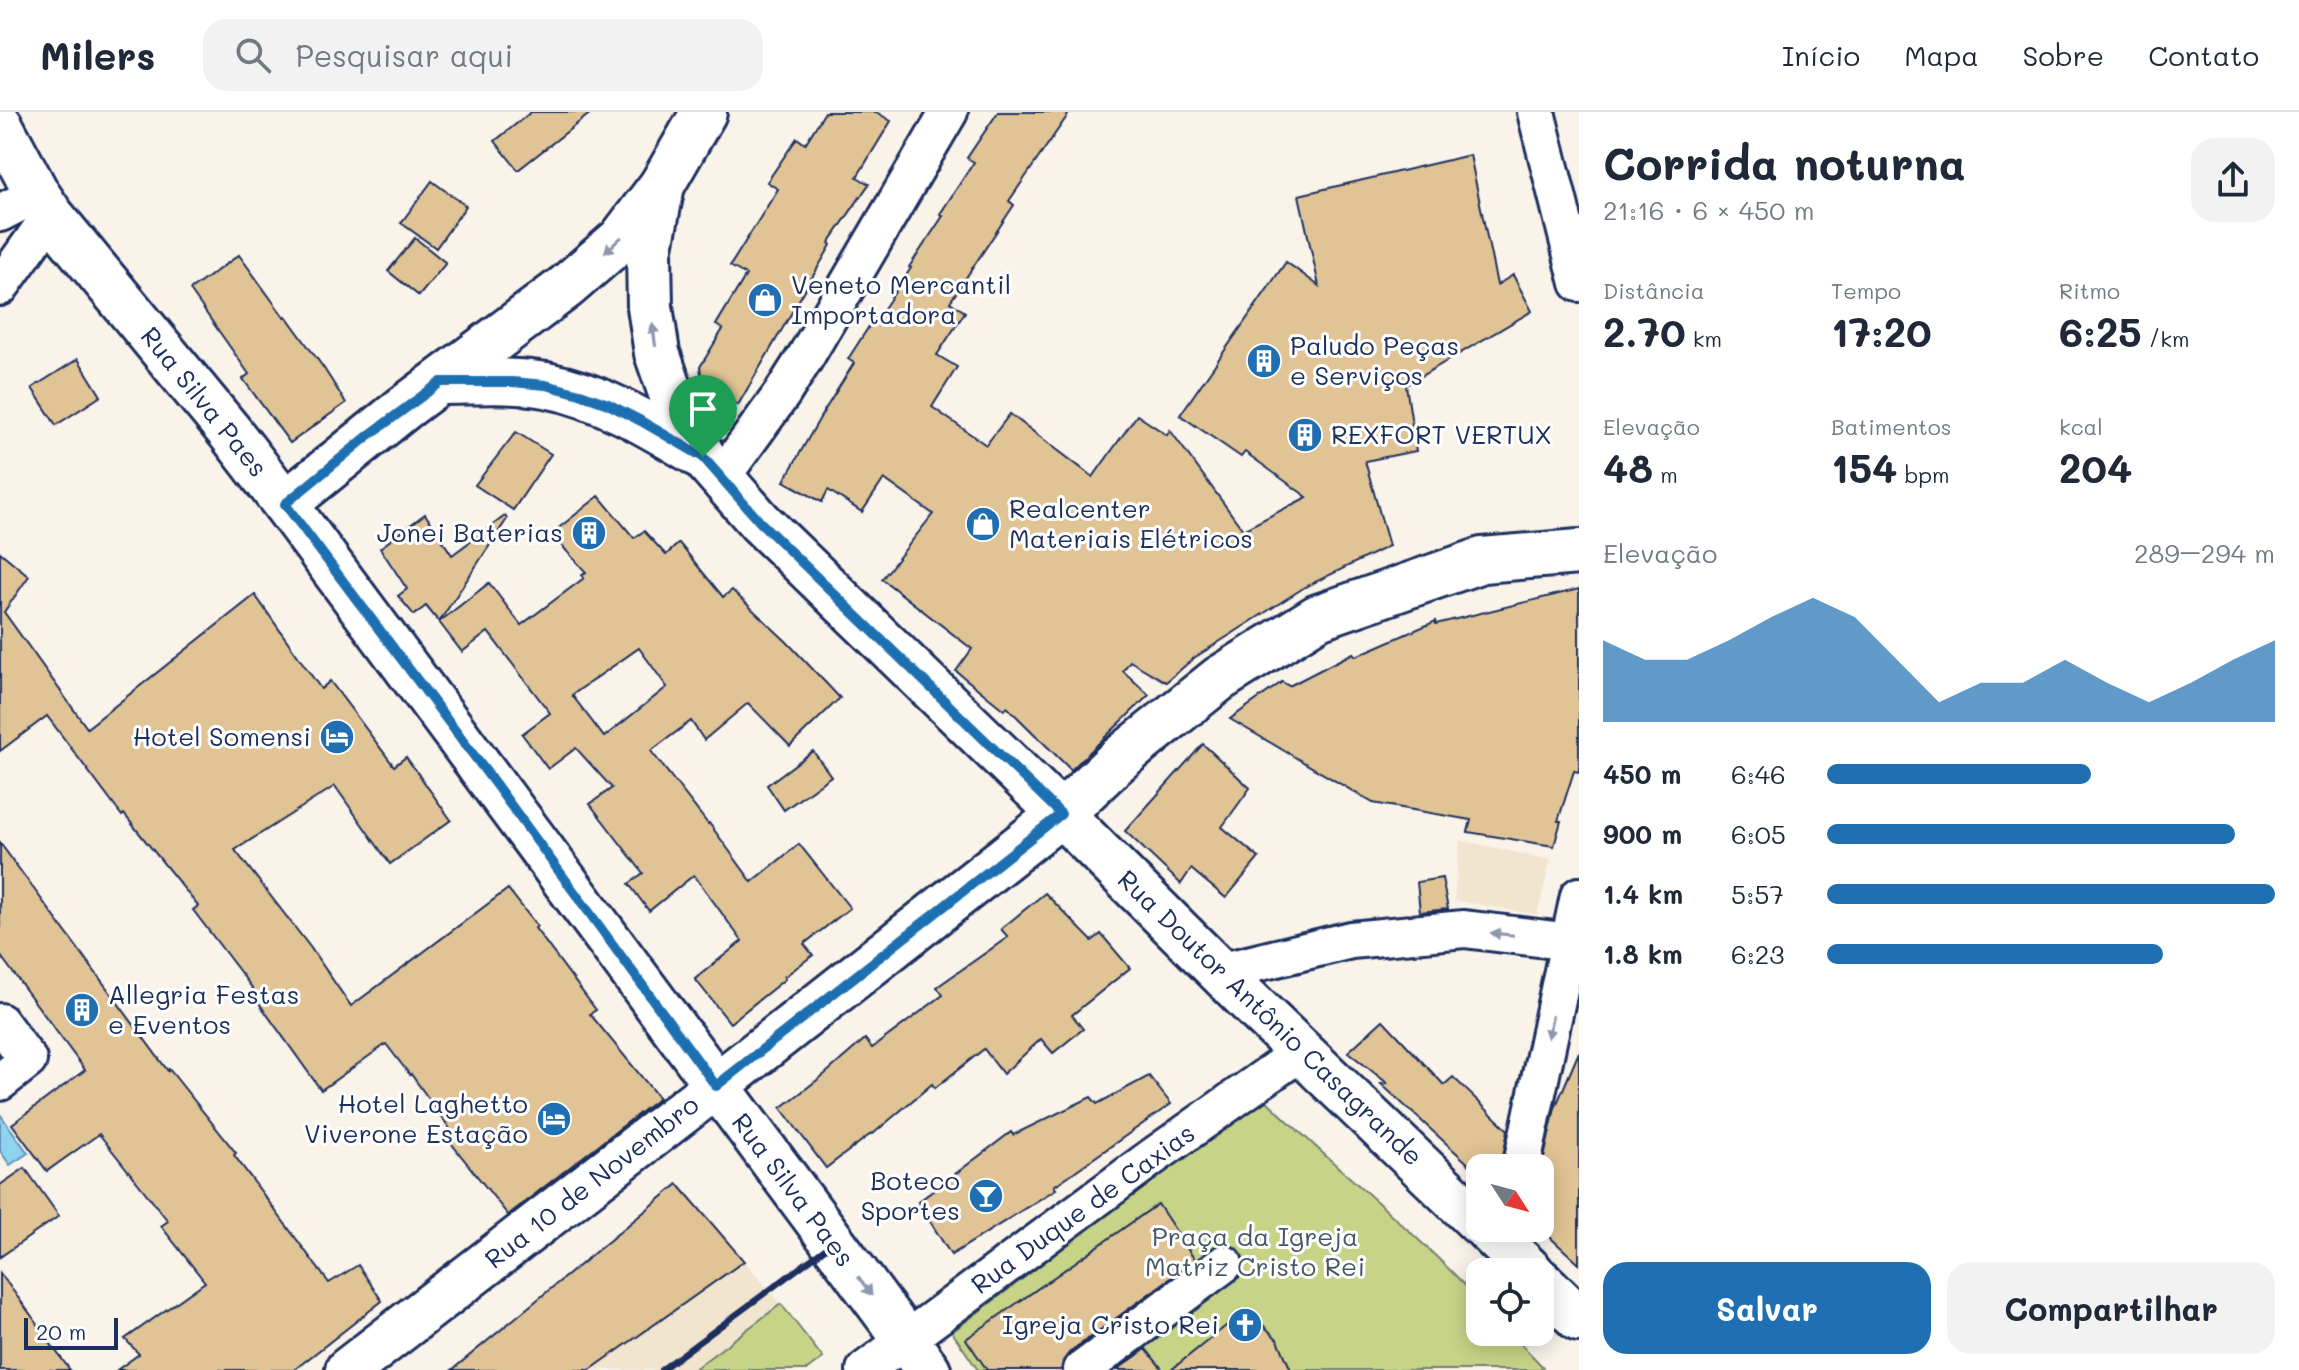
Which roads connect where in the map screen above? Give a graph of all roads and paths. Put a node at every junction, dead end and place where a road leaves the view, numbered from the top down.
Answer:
1 (704, 112) edge
2 (949, 112) edge
3 (1536, 112) edge
4 (0, 125) edge
5 (662, 185) junction
6 (30, 207) edge
7 (1579, 283) edge
8 (0, 287) edge
9 (441, 382) junction
10 (712, 467) junction
11 (285, 504) junction
12 (1579, 552) edge
13 (1061, 814) junction
14 (1579, 896) edge
15 (1575, 942) edge
16 (1219, 972) junction
17 (0, 1022) edge
18 (1302, 1051) junction
19 (0, 1082) edge
20 (716, 1086) junction
21 (1524, 1154) edge
22 (1466, 1205) edge
23 (1224, 1264) dead end
24 (1554, 1295) edge
25 (1579, 1319) edge
26 (916, 1355) edge
27 (348, 1370) edge
28 (865, 1370) edge
29 (1082, 1370) edge

1 - 5 main road
2 - 10 street
3 - 7 street
4 - 6 main road, Rua Silva Paes
5 -> 9 main road
10 -> 5 main road
6 - 8 street
6 - 11 main road, Rua Silva Paes
9 - 10 main road
9 - 11 main road
10 - 13 main road, Rua Doutor Antônio Casagrande
11 - 20 main road, Rua Silva Paes
12 - 13 main road, Rua 10 de Novembro
13 - 16 main road, Rua Doutor Antônio Casagrande
13 - 20 main road, Rua 10 de Novembro
14 - 15 street
15 -> 16 street
15 -> 21 street
16 - 18 main road, Rua Doutor Antônio Casagrande
17 - 19 street
18 - 22 main road, Rua Doutor Antônio Casagrande
18 - 26 street, Rua Duque de Caxias
20 -> 26 main road, Rua Silva Paes
20 - 27 main road, Rua 10 de Novembro
23 - 29 street
24 - 25 main road
26 - 28 street, Rua Duque de Caxias

